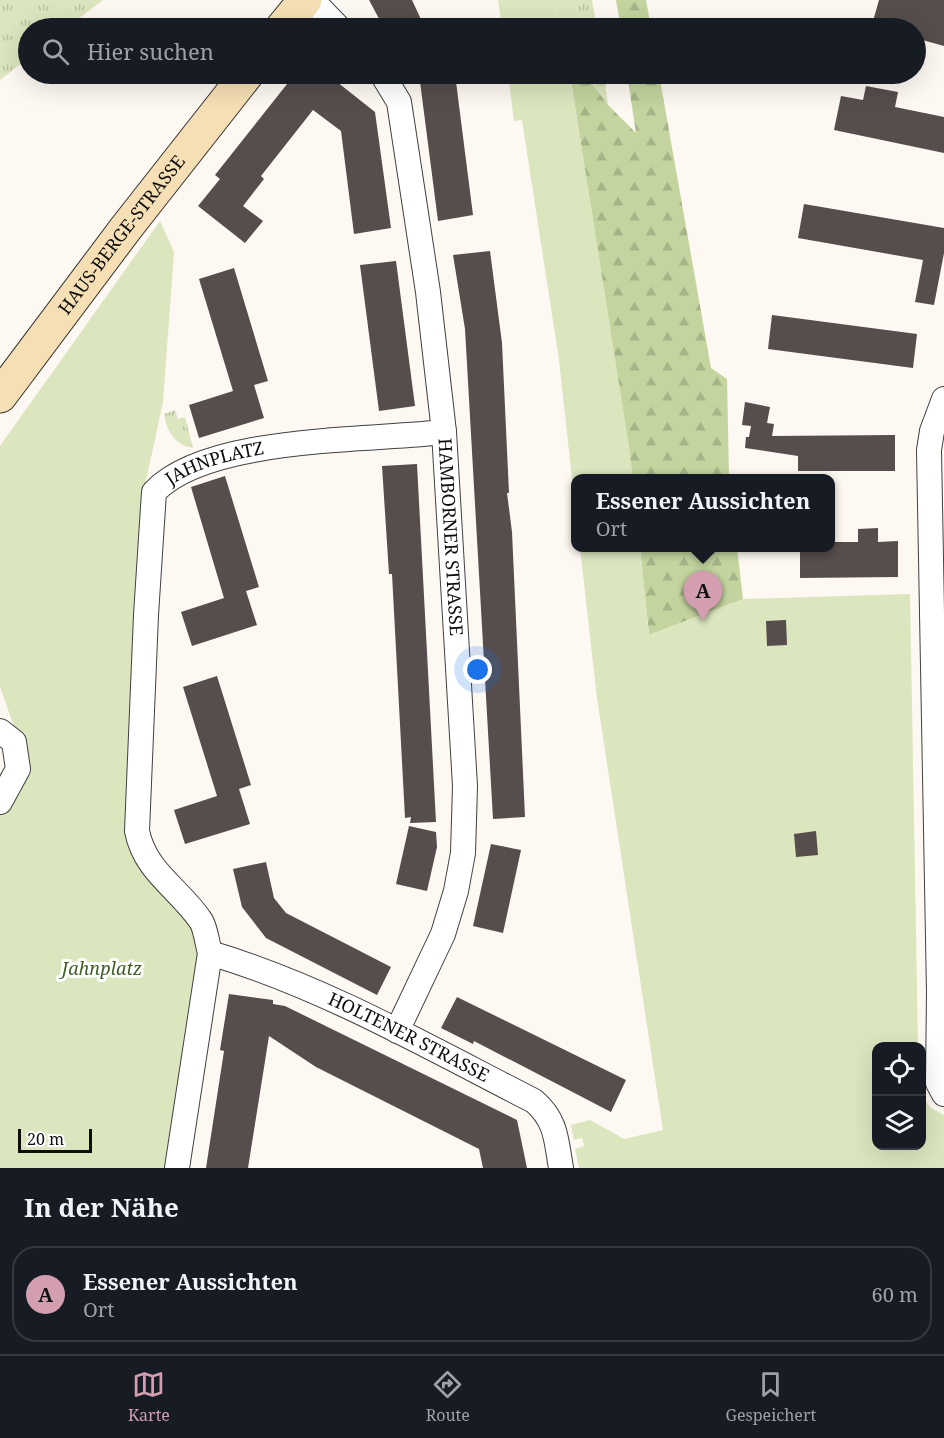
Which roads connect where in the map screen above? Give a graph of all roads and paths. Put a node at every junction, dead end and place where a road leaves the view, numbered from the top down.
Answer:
1 (305, 0) edge
2 (312, 0) edge
3 (290, 18) edge
4 (329, 18) edge
5 (239, 84) edge
6 (388, 84) edge
7 (0, 396) edge
8 (942, 407) edge
9 (444, 432) junction
10 (0, 730) edge
11 (0, 802) edge
12 (210, 952) junction
13 (397, 1030) junction
14 (944, 1094) edge
15 (177, 1168) edge
16 (561, 1168) edge

1 - 3 main road
2 - 4 street
5 - 7 main road, HAUS-BERGE-STRASSE
6 - 9 street, HAMBORNER STRASSE
8 - 14 street
9 - 12 street, JAHNPLATZ
9 - 13 street, HAMBORNER STRASSE
10 - 11 street
12 - 13 street, HOLTENER STRASSE
12 - 15 street, JAHNPLATZ
13 - 16 street, HOLTENER STRASSE

